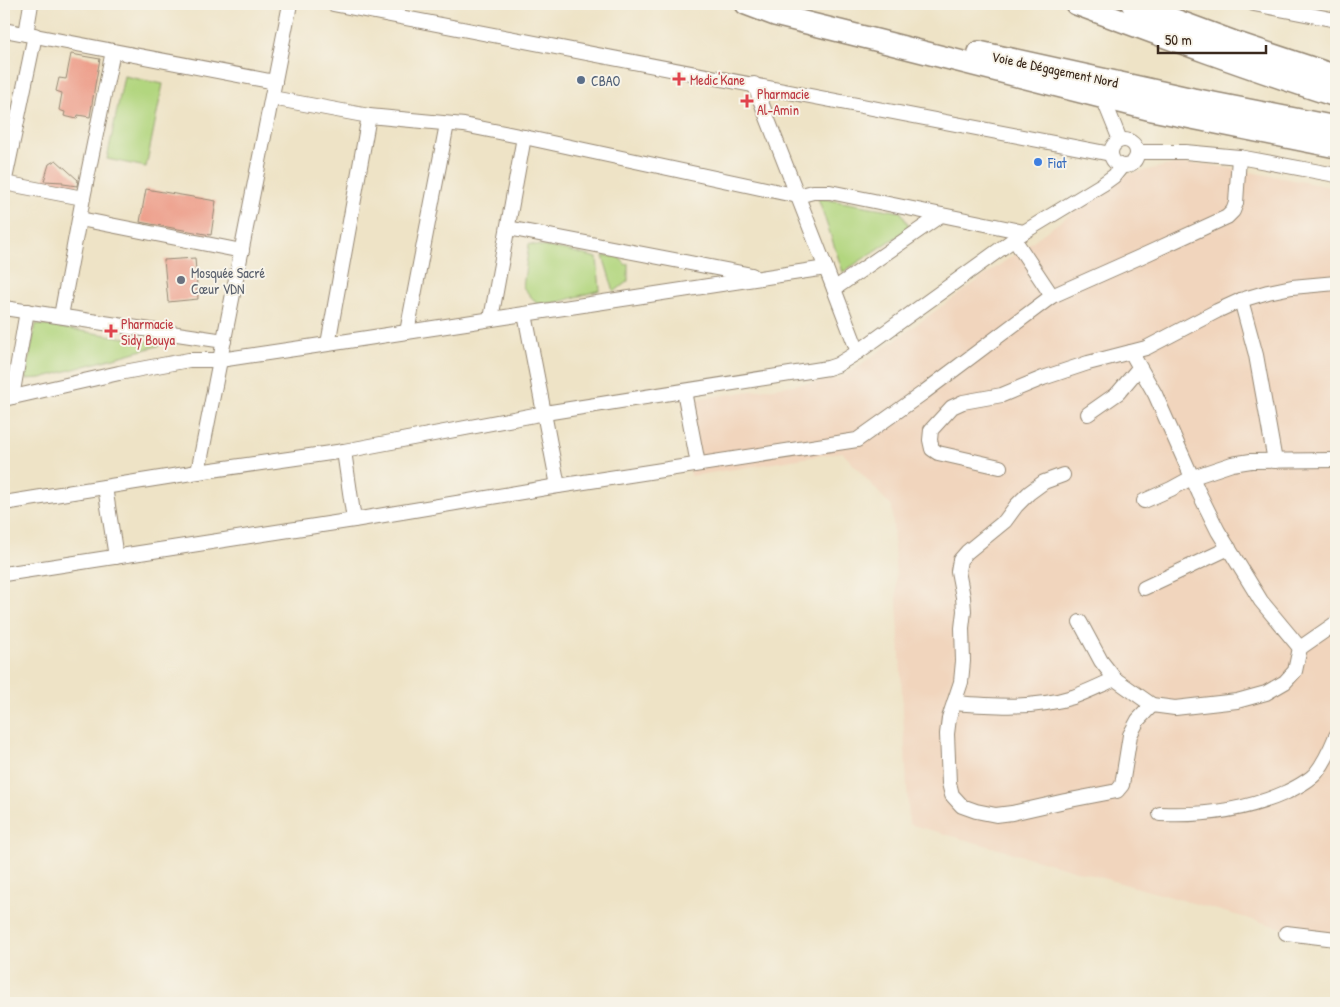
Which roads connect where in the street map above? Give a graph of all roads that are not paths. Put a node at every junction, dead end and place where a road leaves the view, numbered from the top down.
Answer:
1 (31, 4) edge
2 (290, 4) edge
3 (333, 4) edge
4 (746, 4) edge
5 (775, 4) edge
6 (1076, 4) edge
7 (1132, 4) edge
8 (1254, 4) edge
9 (1336, 20) edge
10 (4, 30) edge
11 (30, 35) junction
12 (113, 51) junction
13 (1336, 76) edge
14 (275, 82) junction
15 (754, 84) junction
16 (1106, 90) junction
17 (1336, 96) edge
18 (272, 98) junction
19 (369, 116) junction
20 (447, 124) junction
21 (1336, 127) edge
22 (524, 137) junction
23 (1120, 140) junction
24 (1336, 147) edge
25 (1137, 152) junction
26 (1110, 154) junction
27 (1239, 158) junction
28 (1122, 166) junction
29 (1336, 175) edge
30 (4, 183) edge
31 (798, 196) junction
32 (83, 198) junction
33 (941, 215) junction
34 (80, 220) junction
35 (508, 228) junction
36 (1019, 236) junction
37 (242, 251) junction
38 (826, 268) junction
39 (762, 277) junction
40 (1336, 284) edge
41 (834, 288) junction
42 (1052, 296) junction
43 (1241, 300) junction
44 (4, 308) edge
45 (27, 311) junction
46 (525, 314) junction
47 (61, 316) junction
48 (491, 319) junction
49 (408, 332) junction
50 (224, 341) junction
51 (328, 344) junction
52 (858, 352) junction
53 (1131, 352) junction
54 (220, 360) junction
55 (1139, 368) junction
56 (684, 392) junction
57 (8, 398) edge
58 (545, 413) junction
59 (1088, 414) dead end
60 (344, 451) junction
61 (1336, 460) edge
62 (1275, 461) junction
63 (698, 464) junction
64 (1000, 467) dead end
65 (198, 472) junction
66 (1063, 475) dead end
67 (1193, 477) junction
68 (558, 486) junction
69 (105, 487) junction
70 (1144, 501) dead end
71 (4, 503) edge
72 (354, 520) junction
73 (1229, 548) junction
74 (116, 557) junction
75 (4, 574) edge
76 (1144, 588) dead end
77 (1080, 622) dead end
78 (1336, 623) edge
79 (1300, 648) junction
80 (1115, 679) junction
81 (954, 703) junction
82 (1152, 704) junction
83 (1336, 736) edge
84 (1160, 814) dead end
85 (1286, 933) dead end
86 (1336, 939) edge

1 - 11 street
2 - 14 street
3 - 15 street
4 - 16 highway
5 - 16 highway, Voie de Dégagement Nord
6 - 17 highway
7 - 13 highway
8 - 9 street
10 - 11 street
11 - 12 street
11 - 30 street
12 - 14 street
12 - 32 street
14 - 18 street
15 - 26 street
15 - 31 street
16 - 21 highway, Voie de Dégagement Nord
16 - 23 street
16 - 24 highway
18 - 19 street
18 - 37 street
19 - 20 street
19 - 51 street
20 - 22 street
20 - 49 street
22 - 31 street
22 - 35 street
23 - 25 street
23 - 26 street
25 - 27 street
25 - 28 street
26 - 28 street
27 - 29 street
27 - 42 street
28 - 36 street
30 - 32 street
31 - 33 street
31 - 38 street
32 - 34 street
33 - 36 street
33 - 41 street
34 - 37 street
34 - 47 street
35 - 39 street
35 - 48 street
36 - 42 street
36 - 52 street
37 - 50 street
38 - 39 street
38 - 41 street
39 - 46 street
40 - 43 street
41 - 52 street
42 - 63 street
43 - 53 street
43 - 62 street
44 - 45 street
45 - 47 street
45 - 57 street
46 - 48 street
46 - 58 street
47 - 50 street
48 - 49 street
49 - 51 street
50 - 54 street
51 - 54 street
52 - 56 street
53 - 55 street
53 - 64 street
54 - 57 street
54 - 65 street
55 - 59 street
55 - 67 street
56 - 58 street
56 - 63 street
58 - 60 street
58 - 68 street
60 - 65 street
60 - 72 street
61 - 62 street
62 - 67 street
63 - 68 street
65 - 69 street
66 - 81 street
67 - 70 street
67 - 73 street
68 - 72 street
69 - 71 street
69 - 74 street
72 - 74 street
73 - 76 street
73 - 79 street
74 - 75 street
77 - 80 street
78 - 79 street
79 - 82 street
80 - 81 street
80 - 82 street
81 - 82 street
83 - 84 street
85 - 86 street

